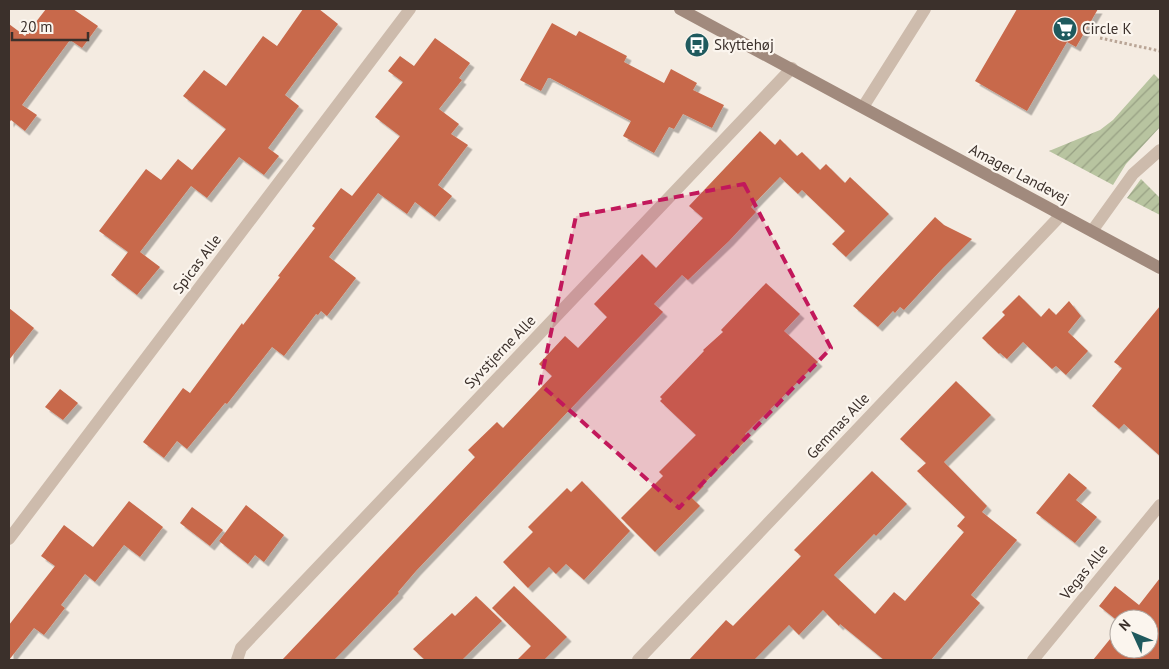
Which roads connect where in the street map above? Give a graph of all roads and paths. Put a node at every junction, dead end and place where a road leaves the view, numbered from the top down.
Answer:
1 (410, 9) edge
2 (680, 9) edge
3 (925, 9) edge
4 (1100, 38) dead end
5 (1160, 51) edge
6 (792, 68) junction
7 (863, 107) junction
8 (1160, 150) edge
9 (1061, 214) junction
10 (1092, 231) junction
11 (1160, 268) edge
12 (1160, 505) edge
13 (9, 539) edge
14 (237, 660) edge
15 (638, 660) edge
16 (1033, 660) edge

1 - 13 street, Spicas Alle
2 - 6 street, Amager Landevej
3 - 7 street
4 - 5 path
6 - 7 street, Amager Landevej
6 - 14 street, Syvstjerne Alle
7 - 9 street, Amager Landevej
8 - 10 street
9 - 10 street, Amager Landevej
9 - 15 street, Gemmas Alle
10 - 11 street, Amager Landevej
12 - 16 street, Vegas Alle

